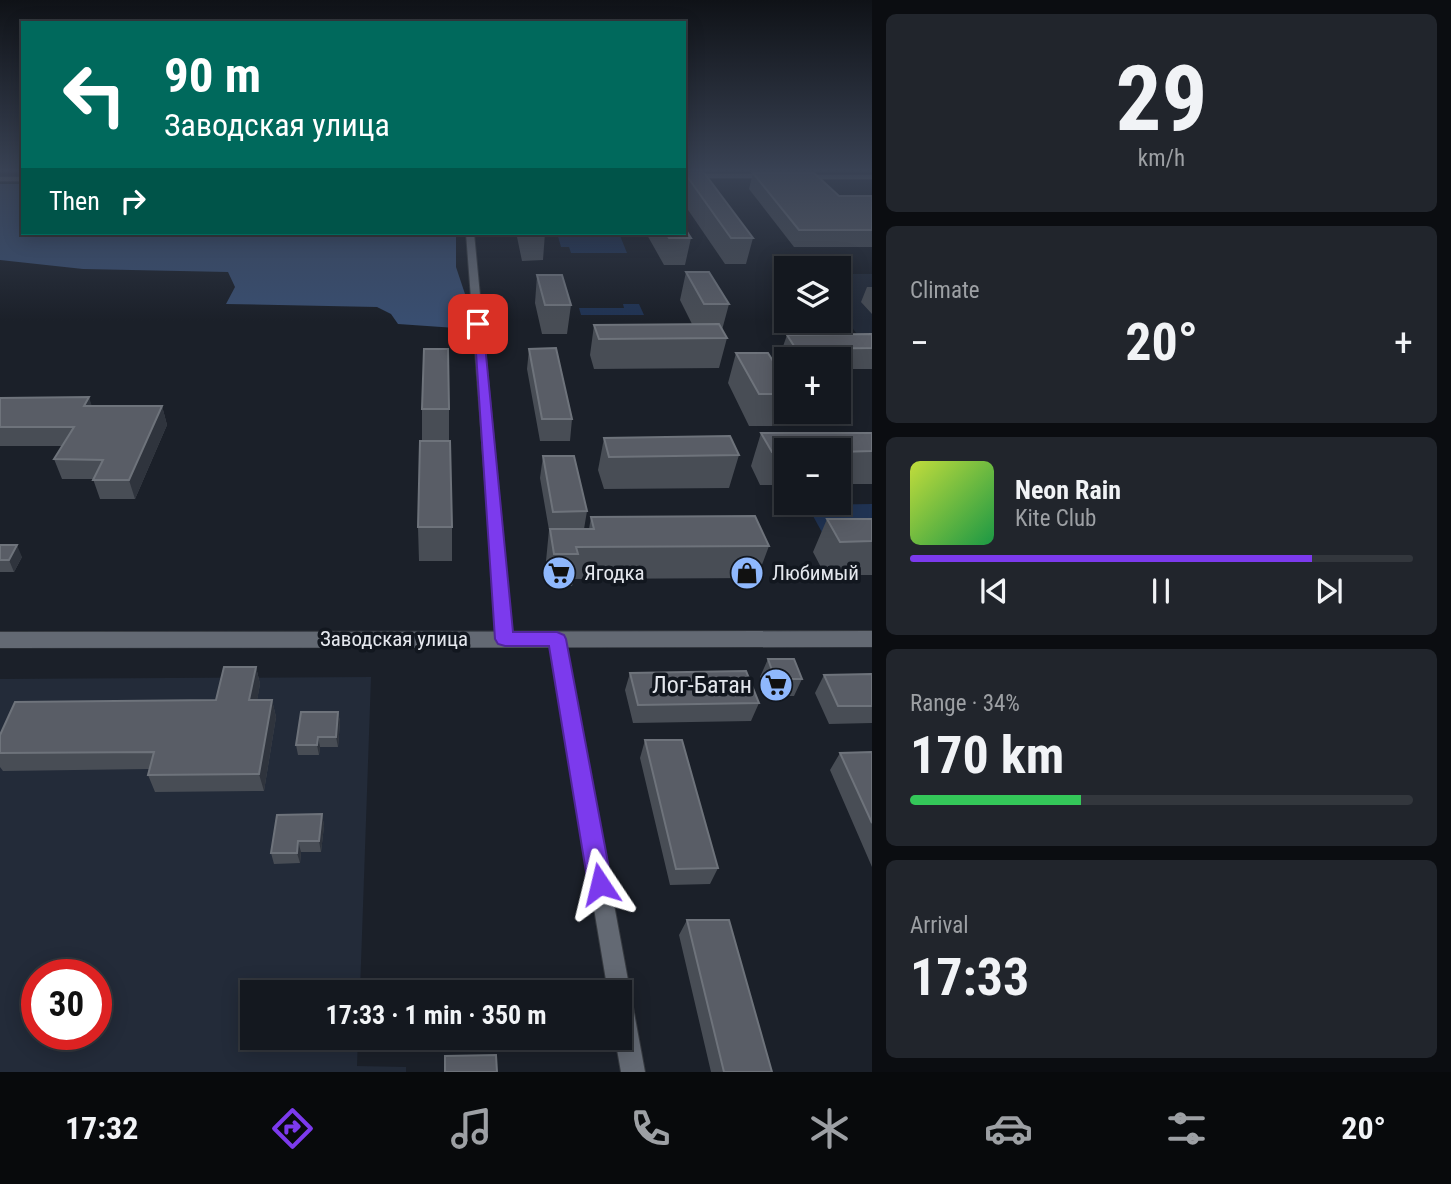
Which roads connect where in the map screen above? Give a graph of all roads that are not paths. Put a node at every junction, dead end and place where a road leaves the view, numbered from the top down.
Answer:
1 (470, 235) edge
2 (505, 639) junction
3 (557, 639) junction
4 (872, 639) edge
5 (0, 640) edge
6 (616, 980) edge
7 (629, 1050) edge
8 (633, 1072) edge

1 - 2 street
2 - 3 street, Заводская улица
2 - 5 street, Заводская улица
3 - 4 street, Заводская улица
3 - 6 street
7 - 8 street

